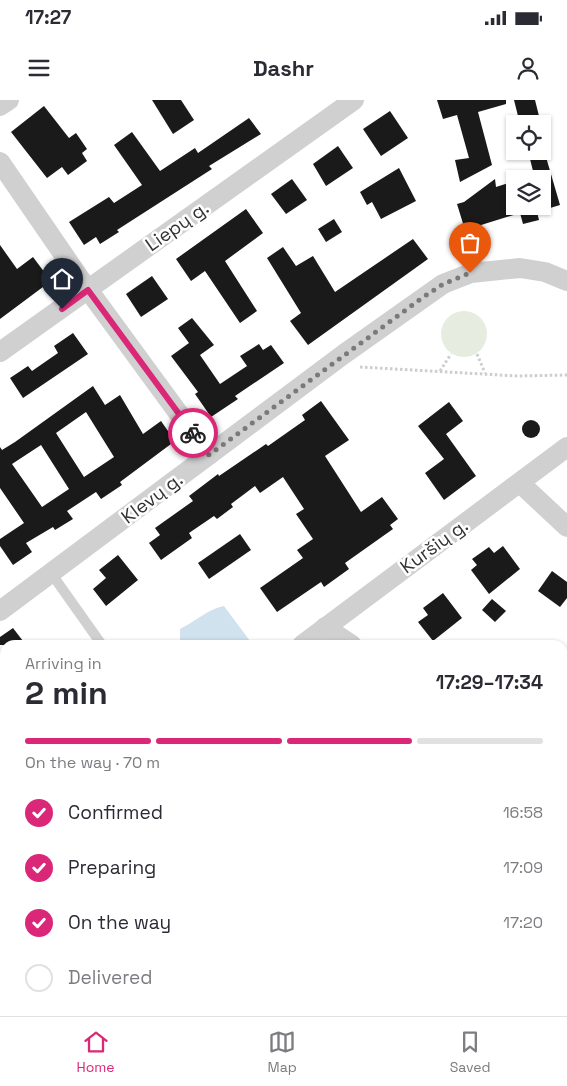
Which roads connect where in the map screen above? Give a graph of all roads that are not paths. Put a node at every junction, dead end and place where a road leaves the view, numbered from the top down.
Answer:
1 (8, 100) edge
2 (354, 100) edge
3 (0, 106) edge
4 (0, 162) edge
5 (567, 281) edge
6 (88, 290) junction
7 (0, 352) edge
8 (567, 447) edge
9 (209, 455) junction
10 (520, 483) junction
11 (567, 528) edge
12 (51, 573) junction
13 (0, 611) edge
14 (325, 627) junction
15 (98, 640) edge
16 (308, 640) edge
17 (344, 640) edge

1 - 3 street
2 - 6 street, Liepų g.
4 - 6 street
5 - 9 street, Klevų g.
6 - 7 street, Liepų g.
6 - 9 street
8 - 10 street, Kuršių g.
9 - 12 street, Klevų g.
10 - 11 street
10 - 14 street, Kuršių g.
12 - 13 street, Klevų g.
12 - 15 lane
14 - 16 street, Kuršių g.
14 - 17 street

